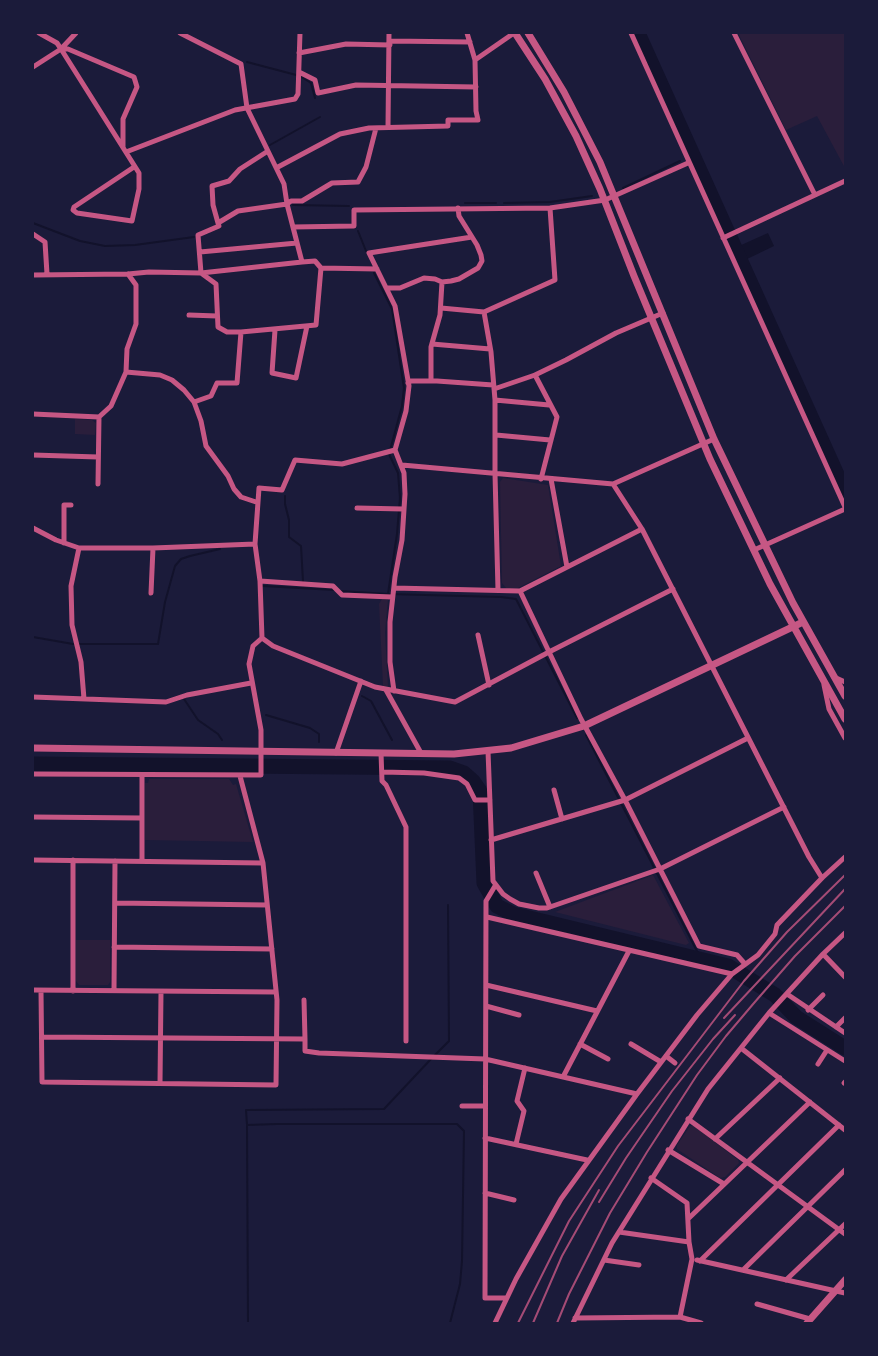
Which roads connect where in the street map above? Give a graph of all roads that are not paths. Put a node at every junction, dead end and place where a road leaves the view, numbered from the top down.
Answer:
1 (39, 33) edge
2 (180, 33) edge
3 (300, 33) edge
4 (389, 33) edge
5 (467, 33) edge
6 (514, 33) edge
7 (528, 33) edge
8 (631, 33) edge
9 (734, 33) edge
10 (74, 34) edge
11 (470, 42) junction
12 (390, 43) junction
13 (61, 50) junction
14 (299, 53) junction
15 (475, 60) junction
16 (33, 67) edge
17 (299, 72) junction
18 (389, 86) junction
19 (476, 87) junction
20 (248, 108) junction
21 (388, 127) junction
22 (376, 128) junction
23 (125, 150) junction
24 (268, 151) junction
25 (688, 164) junction
26 (134, 167) junction
27 (278, 167) junction
28 (845, 181) edge
29 (815, 195) junction
30 (615, 197) junction
31 (605, 200) junction
32 (287, 204) junction
33 (458, 208) junction
34 (550, 208) junction
35 (218, 223) junction
36 (293, 227) junction
37 (33, 234) edge
38 (727, 236) junction
39 (472, 237) junction
40 (297, 243) junction
41 (200, 252) junction
42 (302, 262) junction
43 (321, 268) junction
44 (377, 269) junction
45 (201, 273) junction
46 (47, 274) junction
47 (128, 274) junction
48 (33, 275) edge
49 (442, 282) junction
50 (387, 288) junction
51 (441, 308) junction
52 (484, 312) junction
53 (663, 313) junction
54 (189, 315) dead end
55 (217, 316) junction
56 (651, 318) junction
57 (307, 326) junction
58 (276, 330) junction
59 (241, 332) junction
60 (432, 344) junction
61 (490, 349) junction
62 (126, 372) junction
63 (535, 375) junction
64 (431, 381) junction
65 (406, 382) junction
66 (494, 387) junction
67 (495, 400) junction
68 (194, 402) junction
69 (549, 405) junction
70 (33, 414) edge
71 (99, 417) junction
72 (496, 435) junction
73 (714, 439) junction
74 (550, 440) junction
75 (704, 444) junction
76 (395, 450) junction
77 (33, 455) edge
78 (98, 457) junction
79 (402, 465) junction
80 (495, 474) junction
81 (542, 479) junction
82 (550, 480) junction
83 (98, 484) dead end
84 (613, 484) junction
85 (256, 502) junction
86 (71, 505) dead end
87 (357, 508) dead end
88 (845, 508) edge
89 (403, 509) junction
90 (33, 528) edge
91 (642, 529) junction
92 (64, 543) junction
93 (255, 544) junction
94 (765, 546) junction
95 (79, 549) junction
96 (153, 549) junction
97 (754, 550) junction
98 (567, 567) junction
99 (260, 581) junction
100 (673, 589) junction
101 (498, 590) junction
102 (520, 591) junction
103 (393, 592) junction
104 (151, 593) dead end
105 (803, 622) junction
106 (794, 627) junction
107 (478, 635) dead end
108 (262, 638) junction
109 (546, 654) junction
110 (712, 665) junction
111 (834, 677) junction
112 (361, 681) junction
113 (845, 682) edge
114 (251, 683) junction
115 (824, 683) junction
116 (489, 685) junction
117 (386, 690) junction
118 (394, 691) junction
119 (845, 696) edge
120 (33, 697) edge
121 (84, 699) junction
122 (845, 718) edge
123 (584, 726) junction
124 (748, 738) junction
125 (845, 738) edge
126 (33, 748) edge
127 (488, 751) junction
128 (261, 752) junction
129 (336, 753) junction
130 (381, 753) junction
131 (421, 753) junction
132 (382, 772) junction
133 (33, 774) edge
134 (142, 775) junction
135 (240, 776) junction
136 (554, 790) dead end
137 (490, 800) junction
138 (625, 800) junction
139 (784, 807) junction
140 (33, 817) edge
141 (142, 818) junction
142 (562, 819) junction
143 (491, 840) junction
144 (845, 857) edge
145 (33, 860) edge
146 (73, 860) junction
147 (115, 861) junction
148 (142, 861) junction
149 (263, 863) junction
150 (660, 869) junction
151 (536, 873) dead end
152 (822, 878) junction
153 (495, 886) junction
154 (115, 903) junction
155 (267, 905) junction
156 (550, 907) junction
157 (487, 916) junction
158 (845, 933) edge
159 (114, 947) junction
160 (272, 949) junction
161 (629, 951) junction
162 (823, 954) junction
163 (745, 964) junction
164 (732, 974) junction
165 (845, 977) edge
166 (486, 985) junction
167 (33, 990) edge
168 (73, 990) junction
169 (114, 990) junction
170 (41, 991) junction
171 (161, 992) junction
172 (276, 992) junction
173 (787, 994) junction
174 (823, 995) dead end
175 (304, 1000) dead end
176 (486, 1006) junction
177 (808, 1010) junction
178 (597, 1011) junction
179 (769, 1013) junction
180 (519, 1015) dead end
181 (845, 1018) edge
182 (33, 1021) edge
183 (41, 1021) junction
184 (836, 1027) junction
185 (845, 1033) edge
186 (42, 1037) junction
187 (161, 1037) junction
188 (276, 1039) junction
189 (305, 1039) junction
190 (406, 1041) dead end
191 (580, 1044) junction
192 (631, 1044) dead end
193 (741, 1048) junction
194 (827, 1050) junction
195 (666, 1056) junction
196 (485, 1059) junction
197 (608, 1059) dead end
198 (845, 1061) edge
199 (661, 1062) junction
200 (675, 1063) dead end
201 (818, 1064) dead end
202 (525, 1068) junction
203 (563, 1077) junction
204 (780, 1078) junction
205 (160, 1083) junction
206 (703, 1084) dead end
207 (708, 1089) junction
208 (637, 1094) junction
209 (810, 1102) junction
210 (462, 1106) dead end
211 (485, 1106) junction
212 (688, 1119) junction
213 (839, 1125) junction
214 (845, 1130) edge
215 (485, 1138) junction
216 (715, 1139) junction
217 (516, 1144) junction
218 (668, 1150) junction
219 (587, 1160) junction
220 (747, 1162) junction
221 (845, 1170) edge
222 (651, 1178) junction
223 (724, 1184) junction
224 (778, 1185) junction
225 (485, 1193) junction
226 (514, 1200) dead end
227 (808, 1207) junction
228 (689, 1218) junction
229 (845, 1224) edge
230 (839, 1229) junction
231 (619, 1232) junction
232 (845, 1234) edge
233 (689, 1242) junction
234 (692, 1259) junction
235 (604, 1260) junction
236 (700, 1261) junction
237 (639, 1265) dead end
238 (743, 1270) junction
239 (786, 1280) junction
240 (845, 1280) edge
241 (835, 1291) junction
242 (845, 1293) edge
243 (506, 1298) junction
244 (757, 1304) dead end
245 (680, 1317) junction
246 (574, 1320) edge
247 (808, 1321) edge
248 (495, 1323) edge
249 (701, 1323) edge

1 - 13 street
2 - 20 street
3 - 14 street
4 - 12 street
5 - 11 street
6 - 15 street
6 - 31 street
7 - 30 street
8 - 25 street
9 - 29 street
10 - 13 street
11 - 12 street
11 - 15 street
12 - 14 street
12 - 18 street
13 - 16 street
13 - 23 street
13 - 23 street
14 - 17 street
15 - 19 street
17 - 18 street
17 - 20 street
18 - 19 street
18 - 21 street
19 - 21 street
20 - 23 street
20 - 24 street
21 - 22 street
22 - 27 street
22 - 32 street
23 - 26 street
24 - 27 street
24 - 35 street
25 - 30 street
25 - 38 street
26 - 26 street
27 - 32 street
28 - 29 street
29 - 38 street
30 - 31 street
30 - 53 street
31 - 34 street
31 - 56 street
32 - 35 street
32 - 36 street
33 - 34 street
33 - 36 street
33 - 39 street
34 - 52 street
35 - 41 street
36 - 40 street
37 - 46 street
38 - 88 street
39 - 44 street
39 - 49 street
40 - 41 street
40 - 42 street
41 - 45 street
42 - 43 street
42 - 45 street
43 - 44 street
43 - 57 street
44 - 50 street
45 - 47 street
45 - 55 street
46 - 47 street
46 - 48 street
47 - 62 street
49 - 50 street
49 - 51 street
50 - 65 street
51 - 52 street
51 - 60 street
52 - 61 street
53 - 56 street
53 - 73 street
54 - 55 street
55 - 59 street
56 - 63 street
56 - 75 street
57 - 58 street
57 - 58 street
58 - 59 street
59 - 68 street
60 - 61 street
60 - 64 street
61 - 66 street
62 - 68 street
62 - 71 street
63 - 66 street
63 - 69 street
64 - 65 street
64 - 66 street
65 - 76 street
66 - 67 street
67 - 69 street
67 - 72 street
68 - 85 street
69 - 74 street
70 - 71 street
71 - 78 street
72 - 74 street
72 - 80 street
73 - 75 street
73 - 94 street
74 - 81 street
75 - 84 street
75 - 97 street
76 - 79 street
76 - 85 street
77 - 78 street
78 - 83 street
79 - 80 street
79 - 89 street
80 - 81 street
80 - 101 street
81 - 82 street
82 - 84 street
82 - 98 street
84 - 91 street
85 - 93 street
86 - 92 street
87 - 89 street
88 - 94 street
89 - 103 street
90 - 92 street
91 - 98 street
91 - 100 street
92 - 95 street
93 - 96 street
93 - 99 street
94 - 97 street
94 - 105 street
95 - 96 street
95 - 121 street
96 - 104 street
97 - 106 street
98 - 102 street
99 - 103 street
99 - 108 street
100 - 109 street
100 - 110 street
101 - 102 street
101 - 103 street
102 - 109 street
103 - 118 street
105 - 106 street
105 - 111 street
106 - 110 street
106 - 115 street
107 - 116 street
108 - 112 street
108 - 114 street
109 - 116 street
109 - 123 street
110 - 123 street
110 - 124 street
111 - 113 street
111 - 119 street
112 - 117 street
112 - 129 street
114 - 121 street
114 - 128 street
115 - 122 street
115 - 125 street
116 - 118 street
117 - 118 street
117 - 131 street
120 - 121 street
123 - 127 street
123 - 138 street
124 - 138 street
124 - 139 street
126 - 128 street
127 - 131 street
127 - 137 street
128 - 129 street
128 - 135 street
129 - 130 street
130 - 131 street
130 - 132 street
132 - 137 street
132 - 190 street
133 - 134 street
134 - 135 street
134 - 141 street
135 - 149 street
136 - 142 street
137 - 143 street
138 - 142 street
138 - 150 street
139 - 150 street
139 - 152 street
140 - 141 street
141 - 148 street
142 - 143 street
143 - 153 street
144 - 152 street
145 - 146 street
146 - 147 street
146 - 168 street
147 - 148 street
147 - 154 street
148 - 149 street
149 - 155 street
150 - 156 street
150 - 163 street
151 - 156 street
152 - 163 street
153 - 156 street
153 - 157 street
154 - 155 street
154 - 159 street
155 - 160 street
157 - 161 street
157 - 166 street
158 - 162 street
159 - 160 street
159 - 169 street
160 - 172 street
161 - 164 street
161 - 178 street
162 - 165 street
162 - 173 street
163 - 164 street
164 - 195 street
166 - 176 street
166 - 178 street
167 - 170 street
168 - 169 street
168 - 170 street
169 - 171 street
170 - 183 street
171 - 172 street
171 - 187 street
172 - 188 street
173 - 177 street
173 - 179 street
174 - 177 street
175 - 189 street
176 - 180 street
176 - 196 street
177 - 184 street
178 - 191 street
179 - 193 street
179 - 194 street
181 - 184 street
182 - 183 street
183 - 186 street
184 - 185 street
186 - 187 street
186 - 205 street
187 - 188 street
187 - 205 street
188 - 189 street
188 - 205 street
189 - 196 street
191 - 197 street
191 - 203 street
192 - 199 street
193 - 204 street
193 - 207 street
194 - 198 street
194 - 201 street
195 - 199 street
195 - 200 street
196 - 202 street
196 - 211 street
199 - 208 street
202 - 203 street
202 - 217 street
203 - 208 street
204 - 209 street
204 - 216 street
206 - 207 street
207 - 212 street
208 - 219 street
209 - 213 street
209 - 220 street
210 - 211 street
211 - 215 street
212 - 216 street
212 - 218 street
213 - 214 street
213 - 224 street
215 - 217 street
215 - 225 street
216 - 220 street
217 - 219 street
218 - 222 street
218 - 223 street
219 - 243 street
220 - 223 street
220 - 224 street
221 - 227 street
222 - 228 street
222 - 231 street
223 - 228 street
224 - 227 street
224 - 236 street
225 - 226 street
225 - 243 street
227 - 230 street
227 - 238 street
228 - 233 street
229 - 230 street
230 - 232 street
230 - 239 street
231 - 233 street
231 - 235 street
233 - 234 street
234 - 236 street
234 - 245 street
235 - 237 street
235 - 246 street
236 - 238 street
238 - 239 street
239 - 241 street
240 - 241 street
241 - 242 street
241 - 247 street
243 - 248 street
244 - 247 street
245 - 246 street
245 - 249 street

